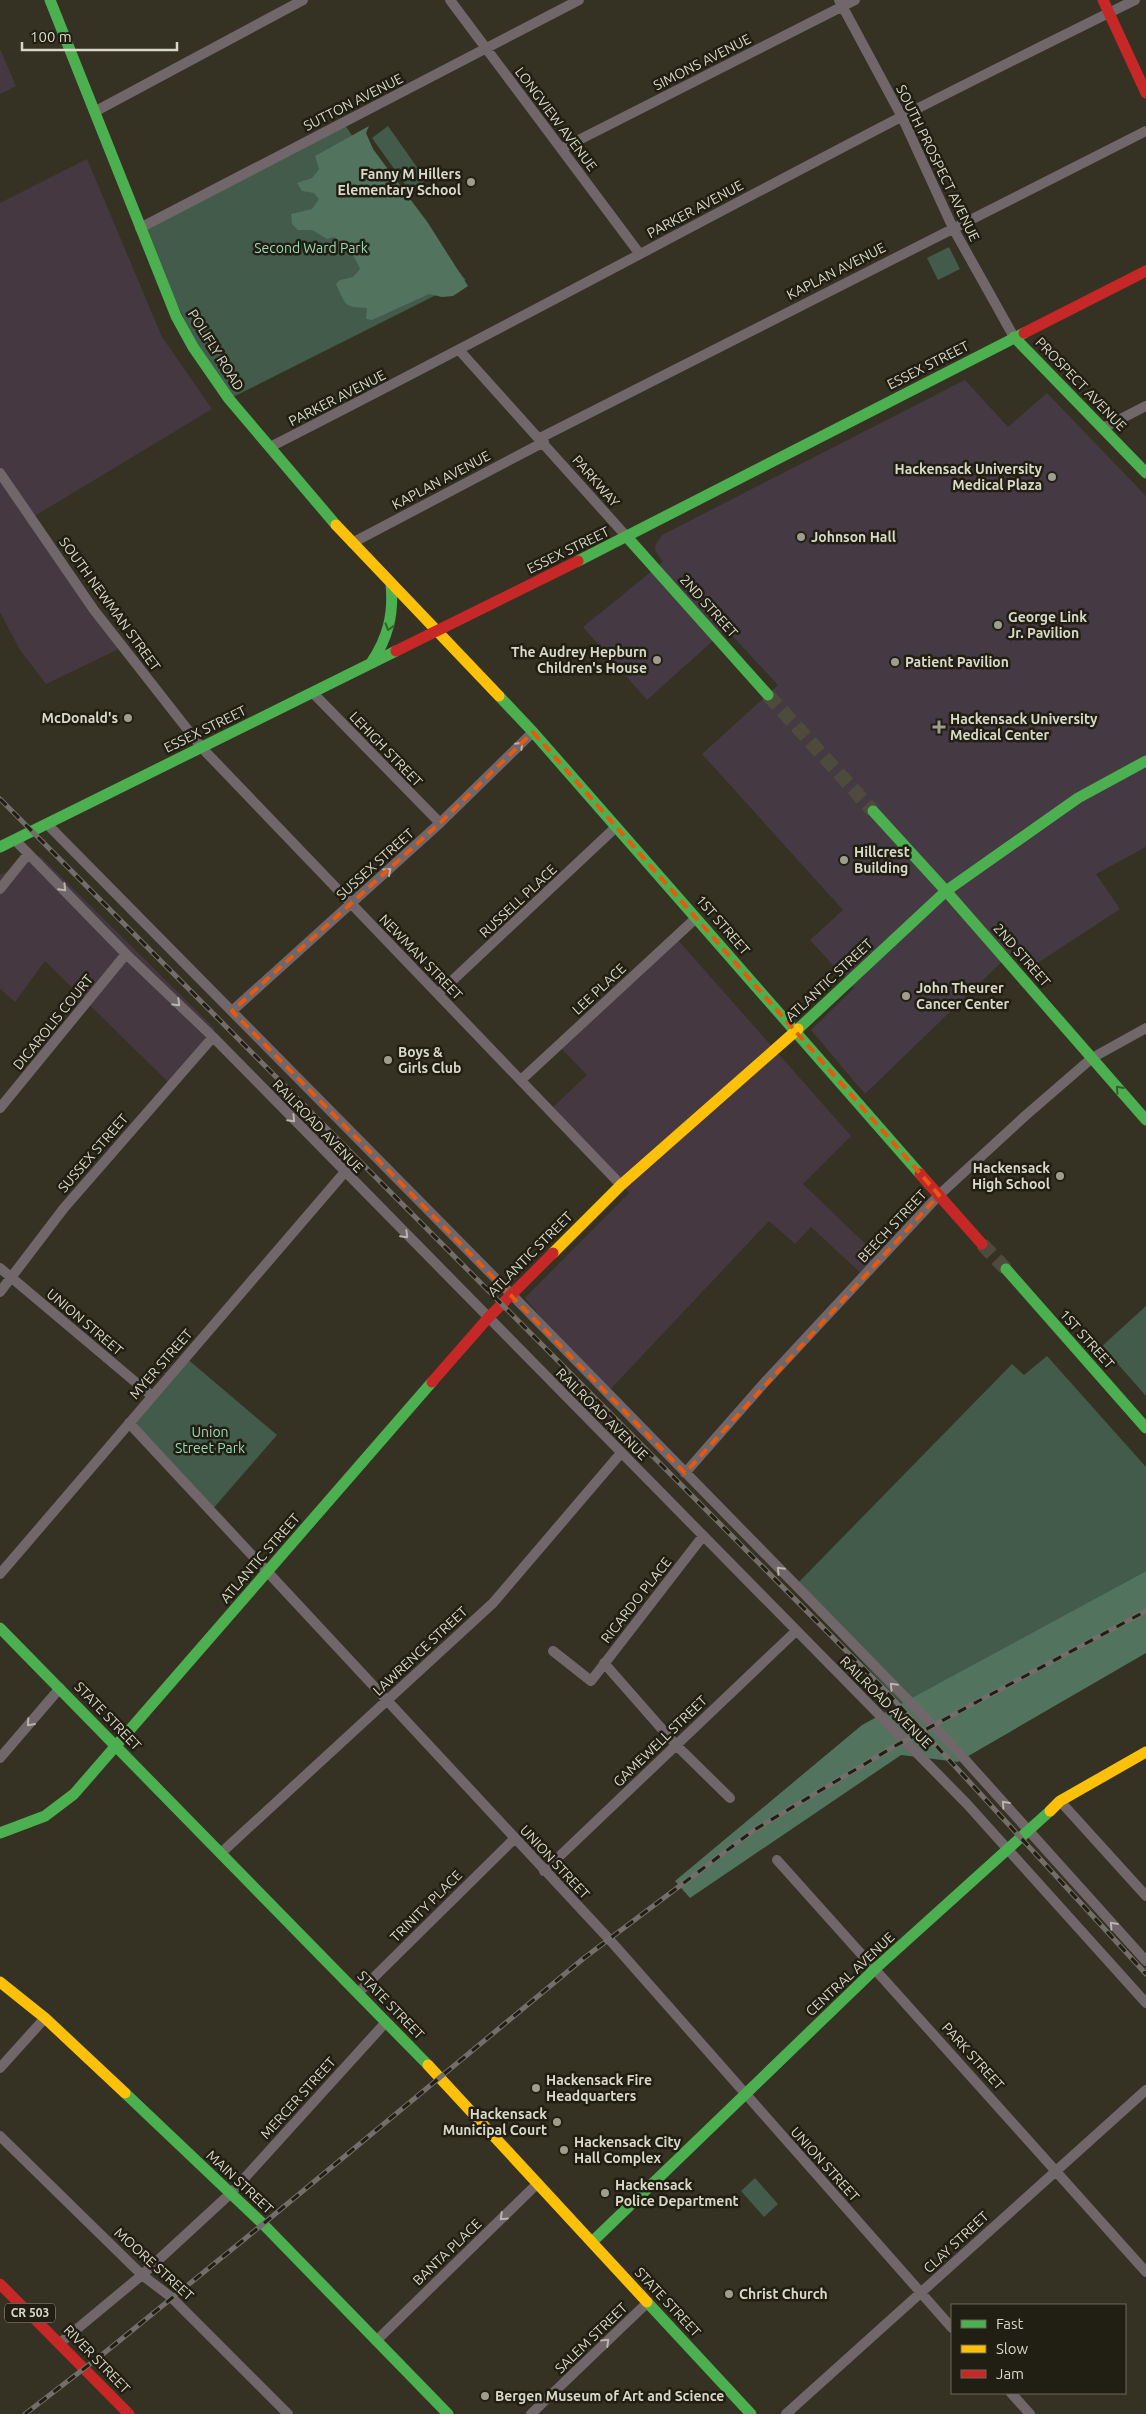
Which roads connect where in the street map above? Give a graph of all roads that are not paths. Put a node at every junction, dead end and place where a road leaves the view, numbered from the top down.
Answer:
1 (50, 0) edge
2 (303, 0) edge
3 (450, 0) edge
4 (579, 0) edge
5 (854, 0) edge
6 (1103, 0) edge
7 (1135, 0) edge
8 (841, 3) edge
9 (1110, 13) junction
10 (486, 48) junction
11 (1146, 93) edge
12 (96, 111) junction
13 (902, 117) junction
14 (1146, 131) edge
15 (561, 149) junction
16 (140, 228) junction
17 (953, 228) junction
18 (639, 254) junction
19 (1146, 271) edge
20 (1014, 337) junction
21 (460, 351) junction
22 (1146, 406) edge
23 (1103, 428) junction
24 (542, 440) junction
25 (270, 448) junction
26 (0, 473) edge
27 (1146, 473) edge
28 (627, 537) junction
29 (352, 542) junction
30 (391, 584) junction
31 (436, 632) junction
32 (370, 665) junction
33 (313, 693) junction
34 (768, 695) tunnel mouth
35 (533, 732) junction
36 (202, 748) junction
37 (1146, 761) edge
38 (873, 812) tunnel mouth
39 (440, 823) junction
40 (47, 824) junction
41 (616, 827) junction
42 (15, 840) junction
43 (0, 847) edge
44 (28, 854) junction
45 (0, 889) edge
46 (946, 891) junction
47 (352, 904) junction
48 (696, 918) junction
49 (126, 954) junction
50 (438, 994) junction
51 (232, 1011) junction
52 (1146, 1028) edge
53 (796, 1031) junction
54 (213, 1037) junction
55 (1092, 1058) junction
56 (521, 1080) junction
57 (0, 1108) edge
58 (1146, 1120) edge
59 (344, 1172) junction
60 (621, 1185) junction
61 (939, 1195) junction
62 (982, 1244) tunnel mouth
63 (0, 1268) edge
64 (1006, 1269) tunnel mouth
65 (12, 1278) junction
66 (0, 1292) edge
67 (511, 1294) junction
68 (488, 1318) junction
69 (152, 1396) junction
70 (130, 1423) junction
71 (1146, 1428) edge
72 (621, 1453) junction
73 (685, 1473) junction
74 (703, 1536) junction
75 (268, 1572) junction
76 (0, 1574) edge
77 (0, 1628) edge
78 (796, 1631) junction
79 (553, 1651) dead end
80 (604, 1662) junction
81 (60, 1688) junction
82 (386, 1701) junction
83 (676, 1745) junction
84 (116, 1746) junction
85 (1146, 1752) edge
86 (0, 1758) edge
87 (730, 1798) dead end
88 (1060, 1801) junction
89 (1030, 1831) junction
90 (0, 1833) edge
91 (514, 1839) junction
92 (1008, 1851) junction
93 (220, 1853) junction
94 (777, 1860) dead end
95 (544, 1871) junction
96 (1145, 1893) edge
97 (1146, 1961) edge
98 (876, 1968) junction
99 (0, 1982) edge
100 (358, 1993) junction
101 (1146, 2003) edge
102 (45, 2018) junction
103 (386, 2022) junction
104 (0, 2068) edge
105 (1146, 2090) edge
106 (745, 2095) junction
107 (0, 2136) edge
108 (1057, 2171) junction
109 (538, 2183) junction
110 (230, 2193) junction
111 (592, 2242) junction
112 (1146, 2272) edge
113 (142, 2275) junction
114 (0, 2284) edge
115 (921, 2293) junction
116 (648, 2302) junction
117 (951, 2327) edge
118 (376, 2340) junction
119 (60, 2343) junction
120 (1012, 2394) edge
121 (129, 2414) edge
122 (288, 2414) edge
123 (448, 2414) edge
124 (531, 2414) edge
125 (751, 2414) edge
126 (786, 2414) edge
127 (1030, 2414) edge

1 - 12 street, POLIFLY ROAD
2 - 12 street
3 - 10 street, LONGVIEW AVENUE
4 - 10 street, SUTTON AVENUE
5 - 8 street, SIMONS AVENUE
6 - 9 street
7 - 9 street, PARKER AVENUE
8 - 13 street, SOUTH PROSPECT AVENUE
8 - 15 street, SIMONS AVENUE
9 - 11 street
9 - 13 street, PARKER AVENUE
10 - 15 street, LONGVIEW AVENUE
10 - 16 street, SUTTON AVENUE
12 - 16 street, POLIFLY ROAD
13 - 17 street, SOUTH PROSPECT AVENUE
13 - 18 street, PARKER AVENUE
14 - 17 street, KAPLAN AVENUE
15 - 18 street, LONGVIEW AVENUE
16 - 25 street, POLIFLY ROAD
17 - 20 street, SOUTH PROSPECT AVENUE
17 - 24 street, KAPLAN AVENUE
18 - 21 street, PARKER AVENUE
19 - 20 street, ESSEX STREET
20 - 23 street, PROSPECT AVENUE
20 - 28 street, ESSEX STREET
21 - 24 street, PARKWAY
21 - 25 street, PARKER AVENUE
22 - 23 street
23 - 27 street, PROSPECT AVENUE
24 - 28 street, PARKWAY
24 - 29 street, KAPLAN AVENUE
25 - 29 street, POLIFLY ROAD
26 - 36 street, SOUTH NEWMAN STREET
28 - 31 street, ESSEX STREET
28 - 34 street, 2ND STREET
29 - 30 street, POLIFLY ROAD
30 - 31 street, POLIFLY ROAD
30 -> 32 street
31 - 32 street, ESSEX STREET
31 - 35 street, 1ST STREET
32 - 33 street, ESSEX STREET
33 - 36 street, ESSEX STREET
33 - 39 street, LEHIGH STREET
39 -> 35 street, SUSSEX STREET
35 - 41 street, 1ST STREET
36 - 40 street, ESSEX STREET
36 - 47 street, NEWMAN STREET
37 - 46 street, ATLANTIC STREET
38 - 46 street, 2ND STREET
47 -> 39 street, SUSSEX STREET
40 - 42 street, ESSEX STREET
40 - 51 street, RAILROAD AVENUE
41 - 48 street, 1ST STREET
41 - 50 street, RUSSELL PLACE
42 - 43 street, ESSEX STREET
42 - 44 street, RAILROAD AVENUE
44 - 45 street
44 -> 49 street, RAILROAD AVENUE
46 - 53 street, ATLANTIC STREET
46 - 55 street, 2ND STREET
47 - 50 street, NEWMAN STREET
47 - 51 street, SUSSEX STREET
48 - 53 street, 1ST STREET
48 - 56 street, LEE PLACE
49 -> 54 street, RAILROAD AVENUE
49 - 57 street, DICAROLIS COURT
50 - 56 street, NEWMAN STREET
51 - 67 street, RAILROAD AVENUE
52 - 55 street, BEECH STREET
53 - 60 street, ATLANTIC STREET
53 - 61 street, 1ST STREET
54 -> 59 street, RAILROAD AVENUE
54 - 65 street, SUSSEX STREET
58 -> 55 street, 2ND STREET
55 - 61 street, BEECH STREET
56 - 60 street, NEWMAN STREET
59 -> 68 street, RAILROAD AVENUE
59 - 69 street, MYER STREET
60 - 67 street, ATLANTIC STREET
61 - 62 street, 1ST STREET
61 - 73 street, BEECH STREET
63 - 65 street, UNION STREET
64 - 71 street, 1ST STREET
65 - 66 street, SUSSEX STREET
65 - 69 street, UNION STREET
67 - 68 street, ATLANTIC STREET
67 - 73 street, RAILROAD AVENUE
68 - 72 street, RAILROAD AVENUE
68 - 75 street, ATLANTIC STREET
69 - 70 street, MYER STREET
70 - 75 street, UNION STREET
70 - 76 street, MYER STREET
72 - 74 street, RAILROAD AVENUE
72 - 82 street, LAWRENCE STREET
89 -> 73 street, RAILROAD AVENUE
74 - 78 street, RAILROAD AVENUE
74 - 80 street, RICARDO PLACE
75 - 82 street, UNION STREET
75 - 84 street, ATLANTIC STREET
77 - 81 street, STATE STREET
78 - 83 street, GAMEWELL STREET
78 - 92 street, RAILROAD AVENUE
79 - 80 street, RICARDO PLACE
80 - 83 street
81 - 84 street, STATE STREET
81 -> 86 street
82 - 91 street, UNION STREET
82 - 93 street, LAWRENCE STREET
83 - 87 street
83 - 95 street, GAMEWELL STREET
84 - 90 street, ATLANTIC STREET
84 - 93 street, STATE STREET
85 - 88 street, CENTRAL AVENUE
88 - 89 street, CENTRAL AVENUE
88 - 96 street
89 - 92 street, CENTRAL AVENUE
97 -> 89 street, RAILROAD AVENUE
91 - 95 street, UNION STREET
91 - 100 street, TRINITY PLACE
92 - 98 street, CENTRAL AVENUE
92 - 101 street, RAILROAD AVENUE
93 - 100 street, STATE STREET
94 - 98 street, PARK STREET
95 - 106 street, UNION STREET
98 - 106 street, CENTRAL AVENUE
98 - 108 street, PARK STREET
99 - 102 street, MAIN STREET
100 - 103 street, STATE STREET
102 - 104 street
102 - 110 street, MAIN STREET
103 - 109 street, STATE STREET
103 - 110 street, MERCER STREET
105 - 108 street, CLAY STREET
106 - 111 street, CENTRAL AVENUE
106 - 115 street, UNION STREET
107 - 113 street, MOORE STREET
108 - 112 street, PARK STREET
108 - 115 street, CLAY STREET
109 - 111 street, STATE STREET
109 -> 118 street, BANTA PLACE
110 - 113 street, MERCER STREET
110 - 118 street, MAIN STREET
111 - 116 street, STATE STREET
113 - 119 street, MERCER STREET
113 - 122 street, MOORE STREET
114 - 119 street, RIVER STREET / CR 503
115 - 117 street, UNION STREET
115 - 126 street, CLAY STREET
124 -> 116 street, SALEM STREET
116 - 125 street, STATE STREET
118 - 123 street, MAIN STREET
119 - 121 street, RIVER STREET / CR 503
120 - 127 street

